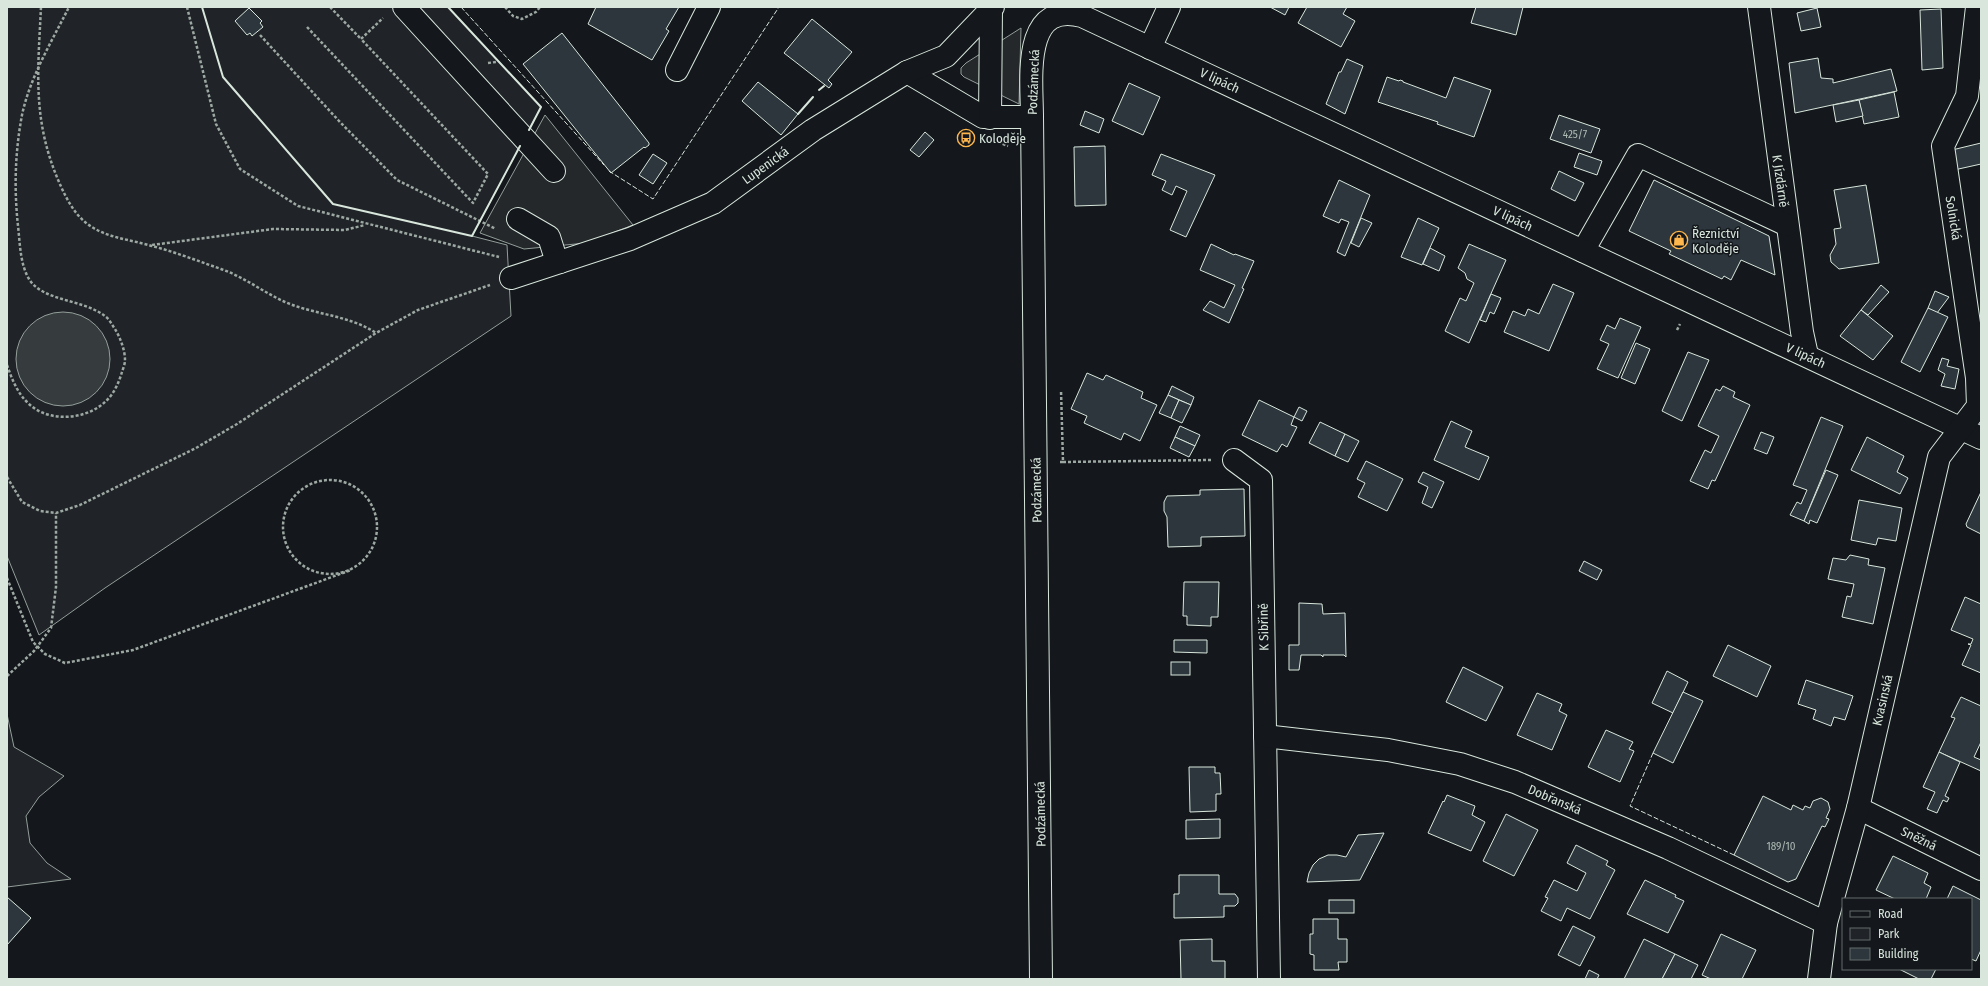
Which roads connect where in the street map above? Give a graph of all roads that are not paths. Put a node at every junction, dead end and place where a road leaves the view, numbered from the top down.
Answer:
1 (404, 7) edge
2 (709, 7) edge
3 (1169, 7) edge
4 (1759, 7) edge
5 (1977, 7) edge
6 (992, 8) edge
7 (1047, 12) edge
8 (1150, 48) junction
9 (677, 70) dead end
10 (907, 72) junction
11 (1032, 117) junction
12 (990, 118) junction
13 (554, 171) dead end
14 (518, 219) dead end
15 (1787, 225) junction
16 (1583, 251) junction
17 (560, 262) junction
18 (508, 268) road end
19 (1807, 355) junction
20 (1974, 433) edge
21 (1234, 460) road end
22 (1265, 736) junction
23 (1858, 808) junction
24 (1981, 868) edge
25 (1826, 923) junction
26 (1041, 979) edge
27 (1270, 979) edge
28 (1819, 979) edge

1 - 13 street
2 - 9 street
3 - 8 street
4 - 15 street, K Jízdárně
5 - 20 street, Solnická
6 - 10 street, Lupenická
6 - 12 street
7 - 8 street, V lipách
7 - 11 street, Podzámecká
8 - 16 street, V lipách
10 - 12 street
10 - 17 street, Lupenická
11 - 12 street
11 - 26 street, Podzámecká
14 - 17 street
15 - 16 street
15 - 19 street, K Jízdárně
16 - 19 street, V lipách
17 - 18 street, Lupenická
19 - 20 street, V lipách
20 - 23 street, Kvasinská
21 - 22 street, K Sibřině
22 - 25 street, Dobřanská
22 - 27 street, K Sibřině
23 - 24 street, Sněžná
23 - 25 street, Kvasinská
25 - 28 street, Kvasinská

